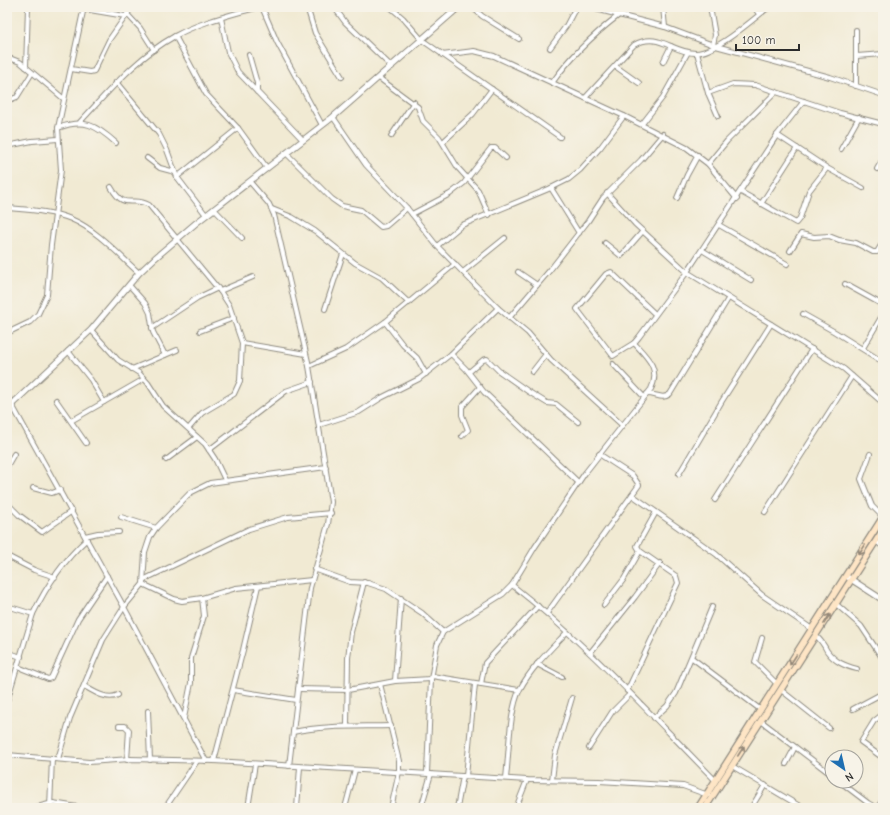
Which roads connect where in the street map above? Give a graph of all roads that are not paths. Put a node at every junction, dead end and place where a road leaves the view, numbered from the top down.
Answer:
1 (28, 7) edge
2 (132, 7) edge
3 (258, 7) edge
4 (262, 7) edge
5 (307, 7) edge
6 (334, 7) edge
7 (390, 7) edge
8 (459, 7) edge
9 (472, 7) edge
10 (576, 7) edge
11 (588, 7) edge
12 (663, 7) edge
13 (710, 7) edge
14 (754, 7) edge
15 (769, 7) edge
16 (869, 7) edge
17 (875, 7) edge
18 (84, 8) edge
19 (759, 14) junction
20 (126, 15) junction
21 (619, 15) junction
22 (221, 18) junction
23 (665, 27) junction
24 (856, 30) dead end
25 (175, 36) junction
26 (519, 39) dead end
27 (422, 40) junction
28 (715, 45) junction
29 (671, 46) junction
30 (550, 48) dead end
31 (154, 50) junction
32 (688, 52) junction
33 (697, 53) junction
34 (883, 54) edge
35 (249, 55) dead end
36 (442, 55) junction
37 (857, 56) junction
38 (7, 59) edge
39 (663, 62) dead end
40 (615, 66) junction
41 (26, 67) junction
42 (392, 67) junction
43 (71, 69) junction
44 (32, 73) junction
45 (342, 77) dead end
46 (379, 78) junction
47 (116, 82) junction
48 (552, 83) junction
49 (640, 83) dead end
50 (856, 86) junction
51 (492, 89) junction
52 (257, 92) junction
53 (776, 92) junction
54 (708, 93) junction
55 (883, 95) edge
56 (585, 98) junction
57 (64, 99) junction
58 (7, 101) edge
59 (804, 101) junction
60 (414, 102) junction
61 (624, 116) junction
62 (718, 116) dead end
63 (333, 117) junction
64 (859, 117) junction
65 (80, 122) junction
66 (642, 124) junction
67 (883, 124) edge
68 (322, 125) junction
69 (58, 128) junction
70 (238, 128) junction
71 (663, 134) junction
72 (777, 135) junction
73 (391, 136) dead end
74 (560, 137) dead end
75 (58, 139) junction
76 (303, 140) junction
77 (443, 142) junction
78 (116, 143) dead end
79 (7, 146) edge
80 (797, 148) junction
81 (841, 149) dead end
82 (286, 153) junction
83 (698, 155) junction
84 (147, 158) dead end
85 (506, 158) dead end
86 (883, 158) edge
87 (708, 164) junction
88 (267, 168) junction
89 (827, 168) junction
90 (877, 169) dead end
91 (176, 175) junction
92 (468, 179) junction
93 (250, 182) junction
94 (111, 187) dead end
95 (551, 188) junction
96 (863, 188) dead end
97 (741, 192) junction
98 (607, 193) junction
99 (677, 198) dead end
100 (737, 199) junction
101 (761, 204) junction
102 (7, 208) edge
103 (407, 208) junction
104 (214, 209) junction
105 (272, 209) junction
106 (55, 214) junction
107 (412, 214) junction
108 (206, 215) junction
109 (489, 215) junction
110 (719, 225) junction
111 (643, 231) junction
112 (579, 232) junction
113 (177, 238) junction
114 (242, 238) dead end
115 (505, 238) dead end
116 (883, 242) edge
117 (605, 243) dead end
118 (437, 246) junction
119 (702, 250) junction
120 (790, 250) dead end
121 (344, 254) junction
122 (455, 264) junction
123 (787, 264) dead end
124 (463, 272) junction
125 (518, 272) dead end
126 (687, 272) junction
127 (139, 273) junction
128 (253, 277) dead end
129 (752, 280) dead end
130 (845, 284) dead end
131 (129, 286) junction
132 (537, 286) junction
133 (219, 289) junction
134 (728, 299) junction
135 (409, 303) junction
136 (883, 305) edge
137 (498, 308) junction
138 (325, 309) dead end
139 (655, 314) junction
140 (802, 314) dead end
141 (883, 314) edge
142 (234, 318) junction
143 (509, 318) junction
144 (385, 322) junction
145 (771, 324) junction
146 (152, 328) junction
147 (90, 330) junction
148 (200, 331) dead end
149 (7, 333) edge
150 (242, 343) junction
151 (634, 343) junction
152 (863, 348) junction
153 (812, 349) junction
154 (177, 350) dead end
155 (68, 351) junction
156 (306, 354) junction
157 (451, 354) junction
158 (546, 354) junction
159 (165, 355) junction
160 (883, 362) edge
161 (613, 364) dead end
162 (309, 366) junction
163 (132, 369) junction
164 (469, 372) junction
165 (532, 372) dead end
166 (426, 374) junction
167 (852, 376) junction
168 (144, 379) junction
169 (312, 382) junction
170 (480, 387) junction
171 (7, 396) edge
172 (646, 396) junction
173 (56, 400) dead end
174 (104, 402) junction
175 (883, 403) edge
176 (12, 405) junction
177 (7, 409) edge
178 (71, 420) junction
179 (578, 422) dead end
180 (319, 425) junction
181 (622, 425) junction
182 (189, 428) junction
183 (462, 436) dead end
184 (198, 437) junction
185 (86, 443) dead end
186 (209, 450) junction
187 (14, 454) dead end
188 (600, 454) junction
189 (870, 454) dead end
190 (166, 460) dead end
191 (7, 466) edge
192 (326, 467) junction
193 (679, 474) dead end
194 (225, 480) junction
195 (580, 483) junction
196 (33, 488) dead end
197 (60, 490) junction
198 (632, 495) junction
199 (715, 500) dead end
200 (7, 503) edge
201 (72, 511) junction
202 (656, 512) junction
203 (765, 512) dead end
204 (331, 513) junction
205 (121, 517) dead end
206 (883, 517) edge
207 (156, 528) junction
208 (883, 530) edge
209 (119, 532) dead end
210 (86, 538) junction
211 (876, 541) junction
212 (883, 547) edge
213 (640, 551) junction
214 (7, 556) edge
215 (660, 564) junction
216 (314, 570) junction
217 (107, 576) junction
218 (846, 576) junction
219 (55, 578) junction
220 (312, 580) junction
221 (852, 580) junction
222 (144, 582) junction
223 (364, 582) junction
224 (258, 586) junction
225 (512, 586) junction
226 (202, 598) junction
227 (401, 598) junction
228 (883, 599) edge
229 (836, 604) junction
230 (604, 605) dead end
231 (7, 606) edge
232 (538, 606) junction
233 (124, 607) junction
234 (712, 607) dead end
235 (547, 613) junction
236 (33, 614) junction
237 (812, 629) junction
238 (443, 632) junction
239 (567, 632) junction
240 (816, 636) junction
241 (762, 638) dead end
242 (7, 652) edge
243 (590, 653) junction
244 (21, 657) junction
245 (692, 658) junction
246 (883, 658) edge
247 (537, 664) junction
248 (18, 667) junction
249 (857, 669) dead end
250 (562, 677) dead end
251 (432, 678) junction
252 (395, 681) junction
253 (380, 684) junction
254 (475, 684) junction
255 (481, 684) junction
256 (777, 684) junction
257 (84, 686) junction
258 (298, 688) junction
259 (232, 690) junction
260 (348, 690) junction
261 (519, 690) junction
262 (781, 690) junction
263 (629, 693) junction
264 (883, 693) edge
265 (118, 695) dead end
266 (572, 698) dead end
267 (296, 700) junction
268 (7, 701) edge
269 (853, 708) dead end
270 (761, 710) junction
271 (148, 711) dead end
272 (883, 714) edge
273 (184, 718) junction
274 (654, 718) junction
275 (761, 721) junction
276 (347, 725) junction
277 (119, 726) dead end
278 (391, 726) junction
279 (829, 728) dead end
280 (293, 732) junction
281 (795, 747) junction
282 (589, 748) dead end
283 (7, 756) edge
284 (52, 758) junction
285 (883, 758) edge
286 (58, 759) junction
287 (127, 760) junction
288 (150, 760) junction
289 (197, 761) junction
290 (206, 761) junction
291 (214, 761) junction
292 (255, 764) junction
293 (786, 764) dead end
294 (289, 766) junction
295 (732, 766) junction
296 (300, 767) junction
297 (824, 769) edge
298 (355, 770) junction
299 (399, 772) junction
300 (429, 774) junction
301 (465, 776) junction
302 (506, 778) junction
303 (527, 780) junction
304 (552, 780) junction
305 (715, 780) junction
306 (765, 785) junction
307 (850, 789) edge
308 (706, 794) junction
309 (712, 797) junction
310 (883, 800) edge
311 (50, 806) edge
312 (33, 808) edge
313 (83, 808) edge
314 (165, 808) edge
315 (248, 808) edge
316 (297, 808) edge
317 (346, 808) edge
318 (391, 808) edge
319 (421, 808) edge
320 (457, 808) edge
321 (516, 808) edge
322 (698, 808) edge
323 (706, 808) edge
324 (751, 808) edge
325 (803, 808) edge
326 (877, 808) edge

1 - 41 street
2 - 20 street
3 - 22 street
4 - 68 street
5 - 45 street
6 - 42 street
7 - 27 street
8 - 27 street
9 - 26 street
10 - 30 street
11 - 21 street
12 - 23 street
13 - 28 street
14 - 19 street
15 - 19 street
16 - 17 street
18 - 20 street
18 - 43 street
19 - 28 street
20 - 31 street
20 - 43 street
21 - 23 street
21 - 48 street
22 - 25 street
22 - 52 street
23 - 28 street
24 - 37 street
25 - 31 street
25 - 70 street
27 - 36 street
27 - 42 street
28 - 33 street
28 - 50 street
29 - 32 street
29 - 39 street
29 - 40 street
31 - 47 street
32 - 33 street
32 - 66 street
33 - 54 street
34 - 37 street
35 - 52 street
36 - 48 street
36 - 51 street
37 - 50 street
38 - 41 street
40 - 49 street
40 - 56 street
41 - 44 street
42 - 46 street
43 - 57 street
44 - 57 street
44 - 58 street
46 - 60 street
46 - 63 street
47 - 65 street
47 - 91 street
48 - 56 street
50 - 55 street
51 - 74 street
51 - 77 street
52 - 76 street
53 - 54 street
53 - 59 street
53 - 87 street
54 - 62 street
56 - 61 street
57 - 69 street
59 - 64 street
59 - 72 street
60 - 73 street
60 - 77 street
61 - 66 street
61 - 95 street
63 - 68 street
63 - 103 street
64 - 67 street
64 - 81 street
65 - 69 street
65 - 78 street
66 - 71 street
68 - 76 street
69 - 75 street
70 - 88 street
70 - 91 street
71 - 83 street
71 - 98 street
72 - 80 street
72 - 97 street
75 - 79 street
75 - 106 street
76 - 82 street
77 - 92 street
80 - 89 street
80 - 101 street
82 - 88 street
82 - 103 street
83 - 87 street
83 - 99 street
84 - 91 street
85 - 92 street
86 - 90 street
87 - 100 street
88 - 93 street
89 - 96 street
89 - 101 street
91 - 108 street
92 - 107 street
92 - 109 street
93 - 104 street
93 - 105 street
94 - 113 street
95 - 109 street
95 - 112 street
97 - 100 street
97 - 101 street
98 - 111 street
98 - 112 street
100 - 110 street
102 - 106 street
103 - 107 street
104 - 108 street
104 - 114 street
105 - 121 street
105 - 156 street
106 - 127 street
106 - 149 street
107 - 118 street
108 - 113 street
109 - 118 street
110 - 119 street
110 - 123 street
111 - 117 street
111 - 126 street
112 - 132 street
113 - 127 street
113 - 133 street
115 - 124 street
116 - 120 street
118 - 122 street
119 - 126 street
119 - 129 street
121 - 135 street
121 - 138 street
122 - 124 street
122 - 135 street
124 - 137 street
125 - 132 street
126 - 134 street
126 - 139 street
127 - 131 street
128 - 133 street
130 - 136 street
131 - 146 street
131 - 147 street
132 - 143 street
133 - 142 street
133 - 146 street
134 - 145 street
134 - 172 street
135 - 144 street
137 - 143 street
137 - 157 street
139 - 151 street
139 - 151 street
140 - 152 street
141 - 152 street
142 - 148 street
142 - 150 street
143 - 158 street
144 - 162 street
144 - 166 street
145 - 153 street
145 - 193 street
146 - 159 street
147 - 155 street
147 - 163 street
150 - 156 street
150 - 182 street
151 - 172 street
152 - 160 street
153 - 167 street
153 - 199 street
154 - 159 street
155 - 174 street
155 - 176 street
156 - 162 street
157 - 164 street
157 - 166 street
158 - 165 street
158 - 181 street
159 - 163 street
161 - 172 street
162 - 169 street
163 - 168 street
164 - 170 street
164 - 179 street
166 - 180 street
167 - 175 street
167 - 203 street
168 - 174 street
168 - 182 street
169 - 180 street
169 - 186 street
170 - 183 street
170 - 195 street
171 - 176 street
172 - 181 street
173 - 178 street
174 - 178 street
176 - 177 street
176 - 197 street
178 - 185 street
180 - 192 street
181 - 188 street
182 - 184 street
184 - 186 street
184 - 190 street
186 - 194 street
187 - 191 street
188 - 195 street
188 - 198 street
189 - 206 street
192 - 194 street
192 - 204 street
194 - 207 street
195 - 225 street
196 - 197 street
197 - 201 street
198 - 202 street
198 - 235 street
200 - 201 street
201 - 210 street
202 - 213 street
202 - 237 street
204 - 216 street
204 - 222 street
205 - 207 street
206 -> 218 main road
207 - 222 street
208 - 211 main road
209 - 210 street
210 - 217 street
210 - 219 street
211 - 212 street
211 - 221 main road
213 - 215 street
213 - 230 street
214 - 219 street
215 - 243 street
215 - 263 street
216 - 220 street
216 - 223 street
217 - 233 street
217 - 248 street
218 - 221 street
218 - 237 main road
219 - 236 street
220 - 224 street
220 - 258 street
221 - 228 street
221 - 229 main road
222 - 226 street
222 - 233 street
223 - 227 street
223 - 260 street
224 - 226 street
224 - 259 street
225 - 232 street
225 - 238 street
226 - 273 street
227 - 238 street
227 - 252 street
240 -> 229 main road
229 - 246 street
231 - 236 street
232 - 235 street
232 - 255 street
233 - 257 street
233 - 273 street
234 - 245 street
235 - 239 street
236 - 244 street
237 -> 256 main road
238 - 251 street
239 - 243 street
239 - 247 street
240 - 249 street
240 - 262 main road
241 - 256 street
242 - 244 street
243 - 263 street
244 - 248 street
245 - 270 street
245 - 274 street
247 - 250 street
247 - 261 street
248 - 268 street
251 - 252 street
251 - 254 street
251 - 300 street
252 - 253 street
253 - 260 street
253 - 278 street
254 - 255 street
254 - 301 street
255 - 261 street
256 - 270 main road
257 - 265 street
257 - 286 street
258 - 260 street
258 - 267 street
259 - 267 street
259 - 291 street
260 - 276 street
261 - 302 street
262 - 275 main road
262 - 279 street
263 - 274 street
263 - 282 street
264 - 269 street
266 - 304 street
267 - 280 street
270 - 305 main road
271 - 288 street
272 - 285 street
273 - 290 street
274 - 305 street
275 - 281 street
295 -> 275 main road
276 - 278 street
276 - 280 street
277 - 287 street
278 - 299 street
280 - 294 street
281 - 293 street
281 - 297 street
283 - 284 street
284 - 286 street
284 - 311 street
286 - 287 street
287 - 288 street
288 - 289 street
289 - 290 street
289 - 314 street
290 - 291 street
291 - 292 street
292 - 294 street
292 - 315 street
294 - 296 street
295 - 306 street
295 - 309 main road
296 - 298 street
296 - 316 street
298 - 299 street
298 - 317 street
299 - 300 street
299 - 318 street
300 - 301 street
300 - 319 street
301 - 302 street
301 - 320 street
302 - 303 street
303 - 304 street
303 - 321 street
304 - 308 street
305 - 308 main road
306 - 324 street
306 - 325 street
307 - 326 street
308 - 309 street
308 - 322 main road
309 - 323 main road
310 - 326 street
311 - 312 street
311 - 313 street

